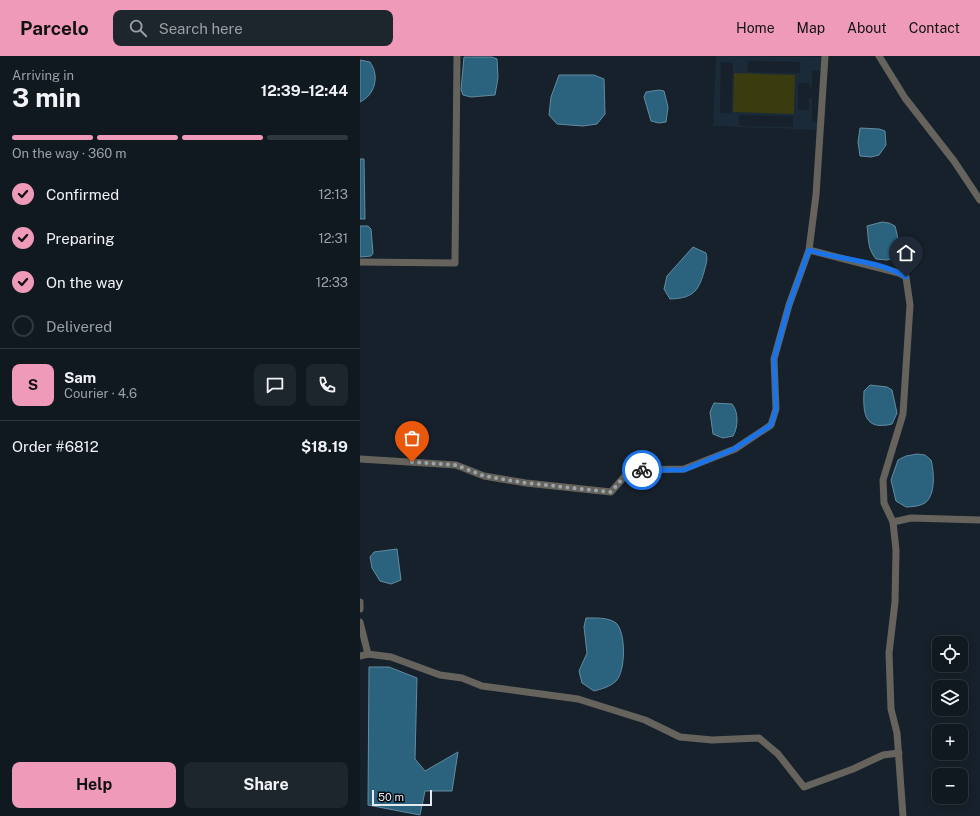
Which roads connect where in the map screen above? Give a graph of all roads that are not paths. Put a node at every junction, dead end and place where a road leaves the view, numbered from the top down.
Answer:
1 (458, 56) edge
2 (825, 56) edge
3 (879, 56) edge
4 (980, 200) edge
5 (809, 250) junction
6 (360, 262) edge
7 (360, 459) edge
8 (980, 520) edge
9 (893, 522) junction
10 (360, 602) edge
11 (360, 609) edge
12 (360, 622) edge
13 (368, 654) junction
14 (360, 656) edge
15 (898, 753) junction
16 (903, 816) edge

1 - 6 street
2 - 5 street
3 - 4 street
5 - 7 street
5 - 9 street
8 - 9 street
9 - 15 street
10 - 11 street
12 - 13 street
13 - 14 street
13 - 15 street
15 - 16 street

